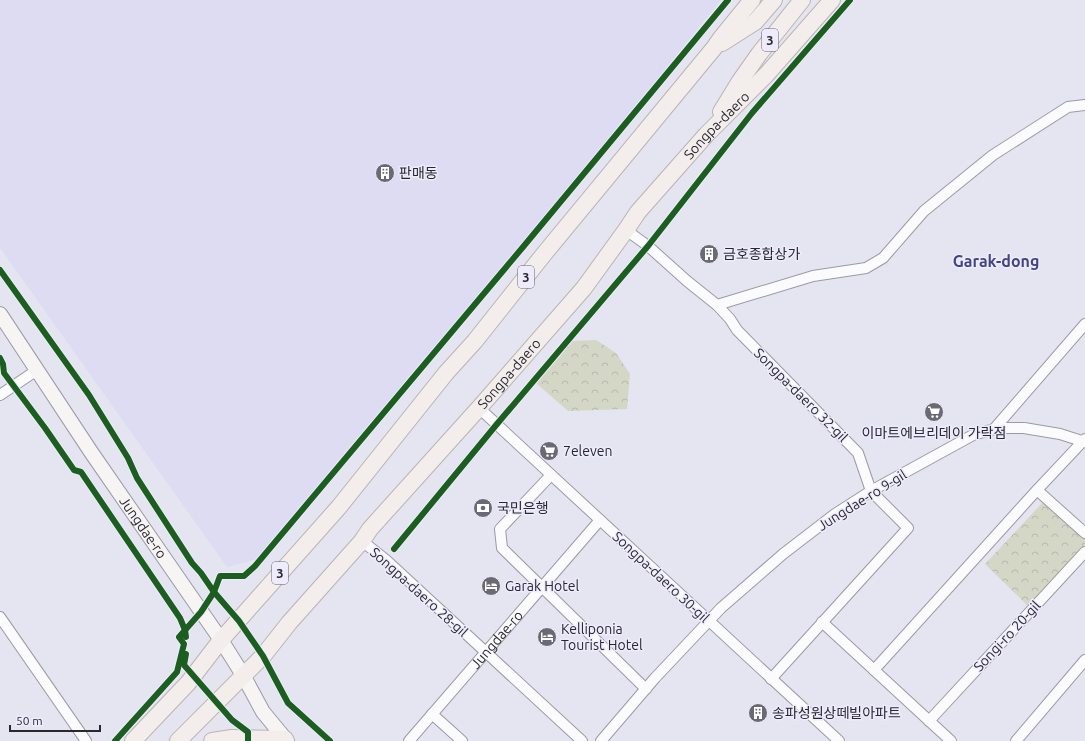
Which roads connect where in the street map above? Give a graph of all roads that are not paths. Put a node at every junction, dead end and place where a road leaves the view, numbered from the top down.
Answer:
1 (752, 0) edge
2 (774, 0) edge
3 (802, 0) edge
4 (832, 0) edge
5 (714, 48) junction
6 (1085, 105) edge
7 (706, 135) junction
8 (626, 230) junction
9 (717, 305) junction
10 (0, 314) edge
11 (1085, 324) edge
12 (37, 370) junction
13 (0, 395) edge
14 (479, 408) junction
15 (994, 429) junction
16 (1084, 441) edge
17 (551, 475) junction
18 (1037, 490) junction
19 (871, 491) junction
20 (600, 520) junction
21 (1085, 533) edge
22 (362, 541) junction
23 (1085, 552) edge
24 (542, 587) junction
25 (0, 617) edge
26 (709, 621) junction
27 (822, 622) junction
28 (221, 640) junction
29 (485, 652) junction
30 (1085, 660) edge
31 (874, 670) junction
32 (244, 675) junction
33 (771, 679) junction
34 (646, 689) junction
35 (432, 714) junction
36 (929, 720) junction
37 (286, 740) edge
38 (86, 741) edge
39 (133, 741) edge
40 (178, 741) edge
41 (212, 741) edge
42 (409, 741) edge
43 (462, 741) edge
44 (582, 741) edge
45 (601, 741) edge
46 (839, 741) edge
47 (951, 741) edge
48 (1016, 741) edge

1 - 5 main road
2 - 5 main road, 3
3 - 7 main road, 3
4 - 7 main road, Songpa-daero
5 - 28 main road, 3
6 - 9 street
7 - 8 main road, Songpa-daero / 3
8 - 9 street, Songpa-daero 32-gil
8 - 14 main road, Songpa-daero / 3
9 - 19 street, Songpa-daero 32-gil
10 - 12 main road, Jungdae-ro
11 - 15 street
12 - 13 street
12 - 28 main road, Jungdae-ro
14 - 17 street, Songpa-daero 30-gil
14 - 22 main road, Songpa-daero / 3
15 - 16 street, Jungdae-ro 9-gil
15 - 19 street, Jungdae-ro 9-gil
16 - 18 street, Jungdae-ro 9-gil
17 - 20 street, Songpa-daero 30-gil
17 - 24 street
18 - 21 street
18 - 31 street, Jungdae-ro 9-gil
19 - 26 street, Jungdae-ro 9-gil
19 - 27 street
20 - 24 street, Jungdae-ro
20 - 26 street, Songpa-daero 30-gil
22 - 29 street, Songpa-daero 28-gil
22 - 32 main road, Songpa-daero / 3
23 - 36 street, Songi-ro 20-gil
24 - 29 street, Jungdae-ro
24 - 34 street
25 - 38 street
26 - 33 street, Songpa-daero 30-gil
26 - 34 street, Jungdae-ro 9-gil
27 - 31 street
27 - 33 street
28 - 32 main road, Jungdae-ro
28 - 39 main road, 3
29 - 35 street, Jungdae-ro
29 - 44 street, Songpa-daero 28-gil
30 - 48 street
31 - 36 street
32 - 37 main road, Jungdae-ro
32 - 40 main road, Songpa-daero / 3
33 - 46 street, Songpa-daero 30-gil
34 - 45 street, Jungdae-ro 9-gil
35 - 42 street, Jungdae-ro
35 - 43 street
36 - 47 street
37 - 41 main road

